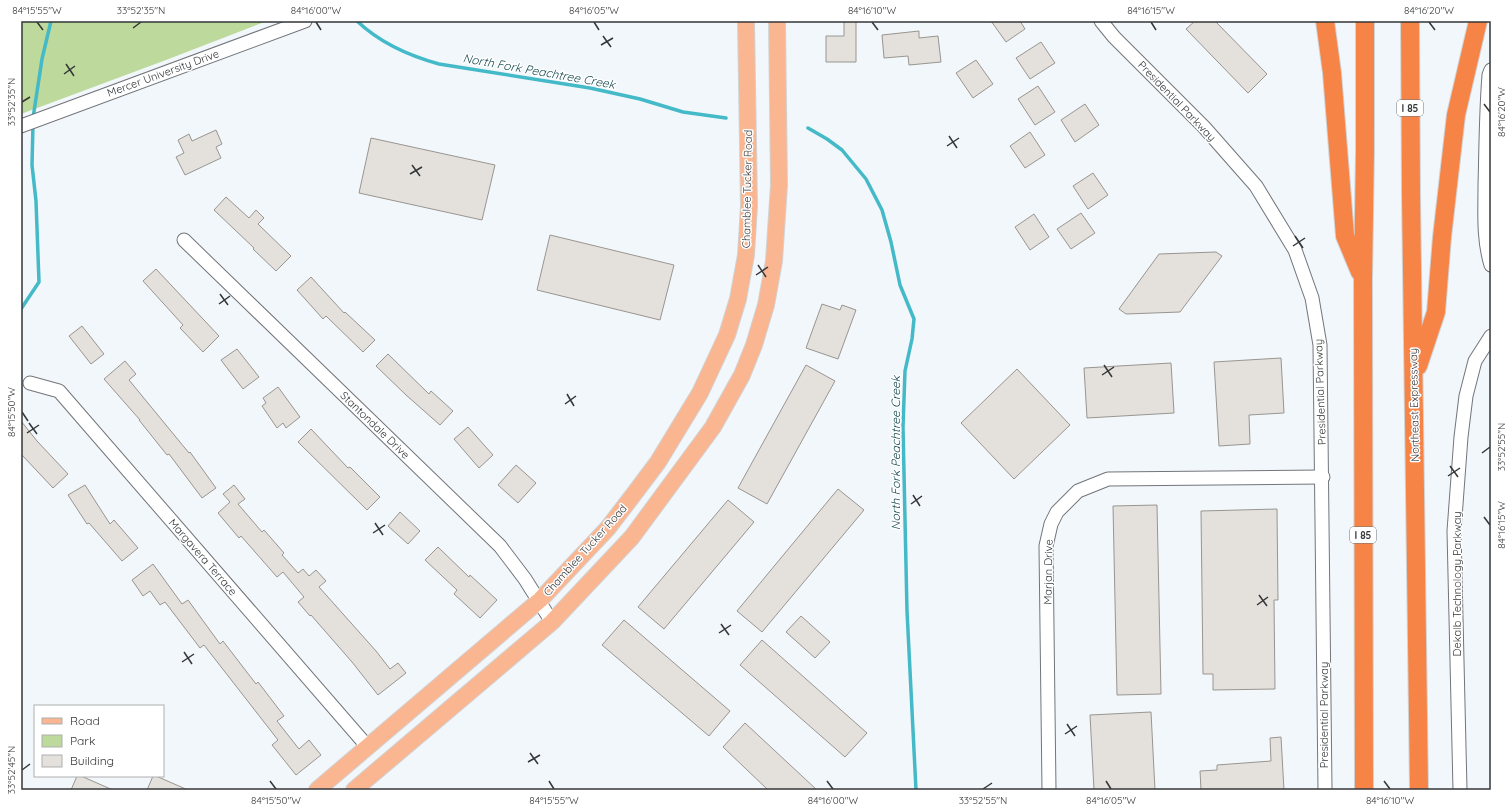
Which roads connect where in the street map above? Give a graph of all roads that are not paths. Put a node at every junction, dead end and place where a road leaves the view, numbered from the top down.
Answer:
1 (304, 21) edge
2 (737, 21) edge
3 (746, 21) edge
4 (777, 21) edge
5 (1101, 21) edge
6 (1325, 21) edge
7 (1365, 21) edge
8 (1410, 21) edge
9 (1478, 21) edge
10 (746, 42) junction
11 (1491, 70) edge
12 (23, 125) edge
13 (184, 240) dead end
14 (1491, 265) edge
15 (1363, 280) junction
16 (1491, 336) edge
17 (1414, 378) junction
18 (30, 383) dead end
19 (1323, 477) junction
20 (540, 600) junction
21 (552, 622) junction
22 (367, 746) junction
23 (317, 790) edge
24 (354, 790) edge
25 (1049, 790) edge
26 (1325, 790) edge
27 (1364, 790) edge
28 (1419, 790) edge
29 (1460, 790) edge

1 - 12 street, Mercer University Drive
2 - 10 street
3 - 10 main road, Chamblee Tucker Road
4 - 21 main road
5 - 19 street, Presidential Parkway
6 - 15 highway
7 - 15 highway, I 85
8 - 17 highway, Northeast Expressway / I 85
9 - 17 highway
10 - 20 main road, Chamblee Tucker Road
11 - 14 street
13 - 20 street, Stantondale Drive
15 - 27 highway, I 85
16 - 29 street, Dekalb Technology Parkway
17 - 28 highway, Northeast Expressway / I 85
18 - 22 street, Margavera Terrace
19 - 25 street, Marjan Drive
19 - 26 street, Presidential Parkway
20 - 21 street, Stantondale Drive
20 - 22 main road, Chamblee Tucker Road
21 - 24 main road
22 - 23 main road, Chamblee Tucker Road

